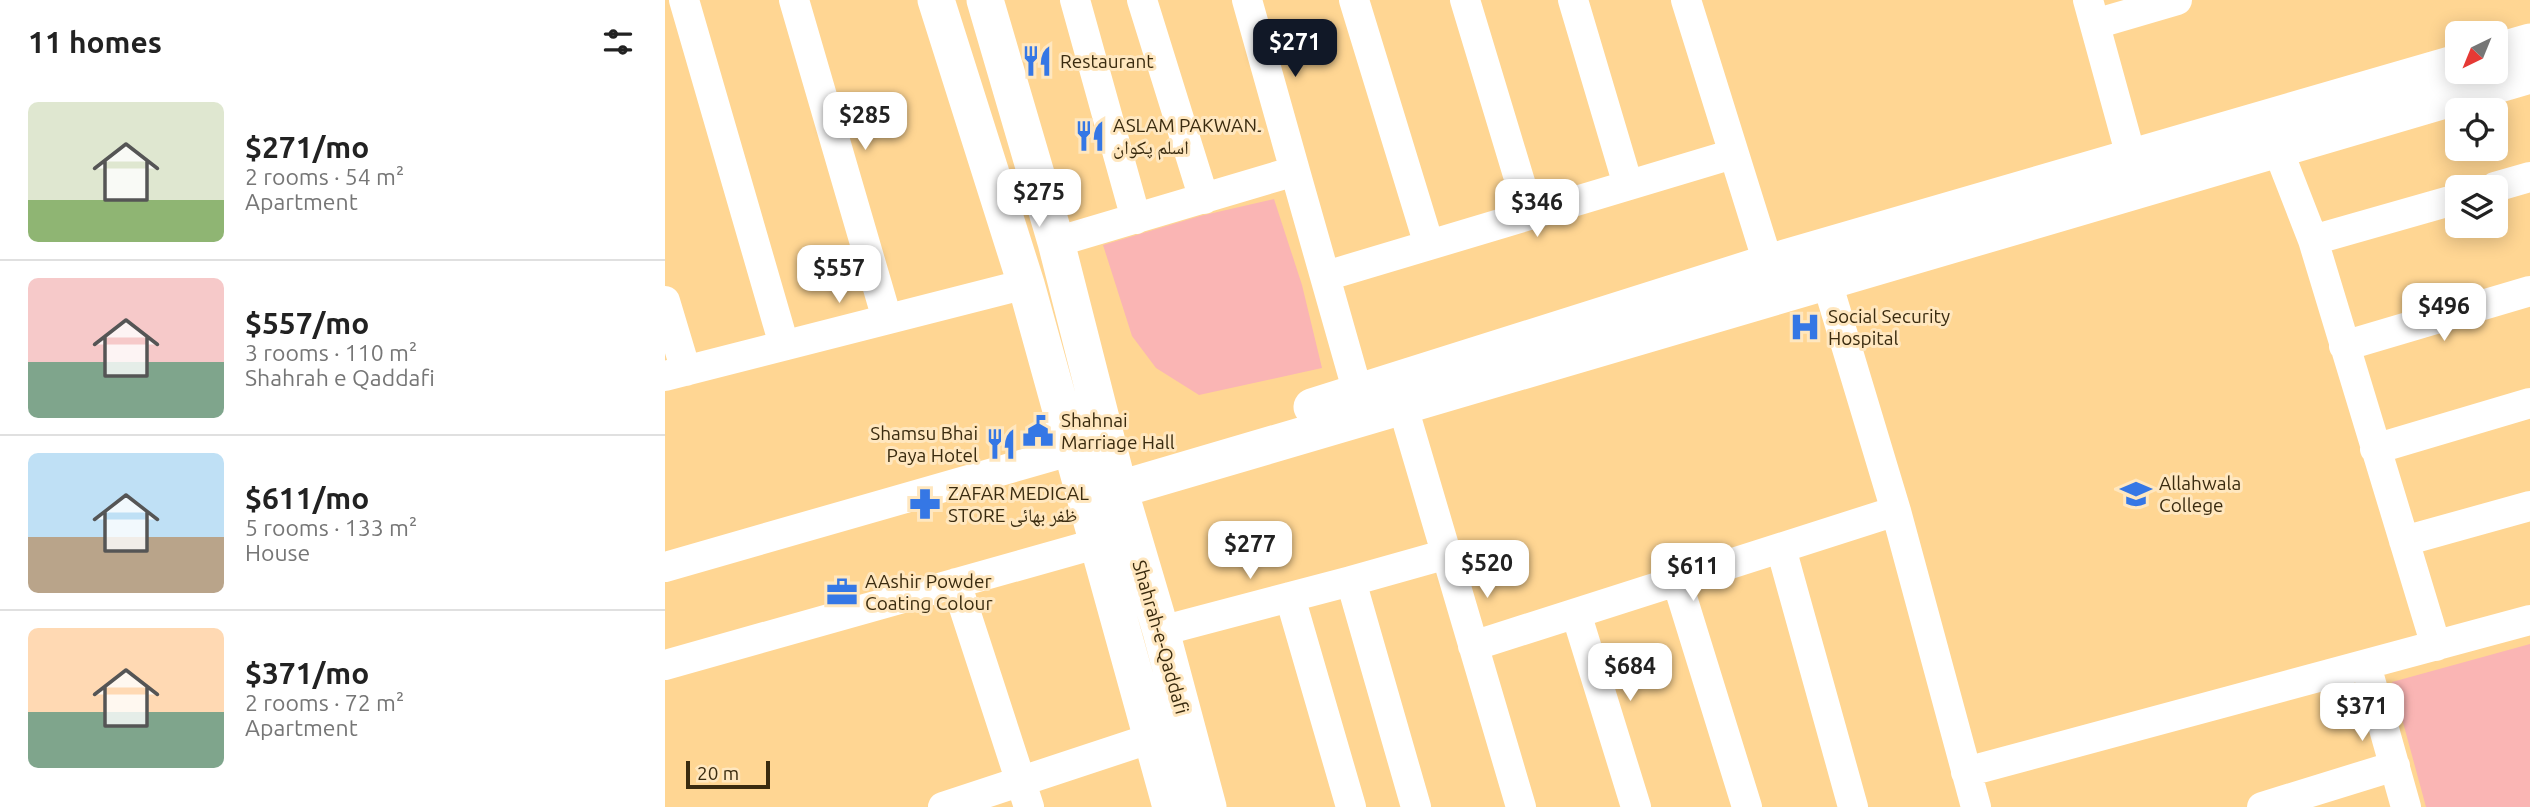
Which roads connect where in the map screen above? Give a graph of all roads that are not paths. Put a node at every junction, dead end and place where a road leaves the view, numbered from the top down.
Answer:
1 (684, 0) edge
2 (794, 0) edge
3 (936, 0) edge
4 (985, 0) edge
5 (1075, 0) edge
6 (1142, 0) edge
7 (1247, 0) edge
8 (1354, 0) edge
9 (1465, 0) edge
10 (1573, 0) edge
11 (1686, 0) edge
12 (2178, 0) edge
13 (2092, 12) edge
14 (2530, 42) edge
15 (2508, 48) edge
16 (2445, 67) edge
17 (2530, 75) edge
18 (2278, 150) junction
19 (1733, 154) junction
20 (1295, 172) junction
21 (2136, 174) junction
22 (2530, 177) edge
23 (2508, 183) edge
24 (1628, 185) junction
25 (1204, 198) junction
26 (2445, 202) edge
27 (1529, 215) junction
28 (1136, 219) junction
29 (2313, 240) junction
30 (1056, 242) junction
31 (1429, 245) junction
32 (1822, 264) junction
33 (1326, 276) junction
34 (1773, 279) junction
35 (1026, 284) junction
36 (2530, 291) edge
37 (665, 301) edge
38 (887, 319) junction
39 (784, 345) junction
40 (2344, 346) junction
41 (676, 373) edge
42 (1358, 393) junction
43 (2530, 403) edge
44 (1403, 407) junction
45 (2375, 449) junction
46 (1094, 476) junction
47 (2530, 506) edge
48 (1896, 511) junction
49 (2404, 541) junction
50 (1099, 543) junction
51 (1781, 548) junction
52 (1447, 554) junction
53 (665, 567) edge
54 (1351, 581) junction
55 (1677, 581) junction
56 (956, 583) junction
57 (1290, 597) junction
58 (1576, 614) junction
59 (2530, 620) edge
60 (1161, 631) junction
61 (1473, 646) junction
62 (2436, 646) junction
63 (665, 664) edge
64 (2366, 665) junction
65 (1152, 738) junction
66 (2395, 766) junction
67 (1966, 772) junction
68 (1024, 794) edge
69 (958, 805) edge
70 (1171, 807) edge
71 (1208, 807) edge
72 (1351, 807) edge
73 (1416, 807) edge
74 (1521, 807) edge
75 (1636, 807) edge
76 (1747, 807) edge
77 (1853, 807) edge
78 (1976, 807) edge
79 (2262, 807) edge
80 (2406, 807) edge

1 - 39 street
2 - 38 street
3 - 35 main road
4 - 30 main road
5 - 28 street
6 - 25 street
7 - 20 street
8 - 31 street
9 - 27 street
10 - 24 street
11 - 19 street
12 - 13 street
13 - 21 street
14 - 15 main road
16 - 21 main road
17 - 18 main road
18 - 21 main road
18 - 29 street
19 - 24 street
19 - 34 street
20 - 25 street
20 - 33 street
21 - 32 main road
22 - 23 street
24 - 27 street
25 - 28 street
26 - 29 street
27 - 31 street
28 - 30 street
29 - 40 street
30 - 46 main road
31 - 33 street
32 - 34 main road
32 - 48 street
33 - 42 street
34 - 42 main road
34 - 44 main road
35 - 38 street
35 - 46 main road
36 - 40 street
37 - 41 street
38 - 39 street
39 - 41 street
40 - 45 street
42 - 46 main road
43 - 45 street
44 - 46 main road
44 - 52 street
45 - 49 street
46 - 50 main road, Shahrah-e-Qaddafi
46 - 53 street
46 - 60 main road, Shahrah-e-Qaddafi
47 - 49 street
48 - 51 street
48 - 67 street
49 - 62 street
50 - 56 street
50 - 65 main road, Shahrah-e-Qaddafi
51 - 55 street
51 - 77 street
52 - 54 street
52 - 61 street
54 - 57 street
54 - 73 street
55 - 58 street
55 - 76 street
56 - 63 street
56 - 68 street
57 - 60 street
57 - 72 street
58 - 61 street
58 - 75 street
59 - 62 street
60 - 71 main road, Shahrah-e-Qaddafi
61 - 74 street
62 - 64 street
64 - 66 street
64 - 67 street
65 - 68 street
65 - 70 main road, Shahrah-e-Qaddafi
66 - 79 street
66 - 80 street
67 - 78 street
68 - 69 street

